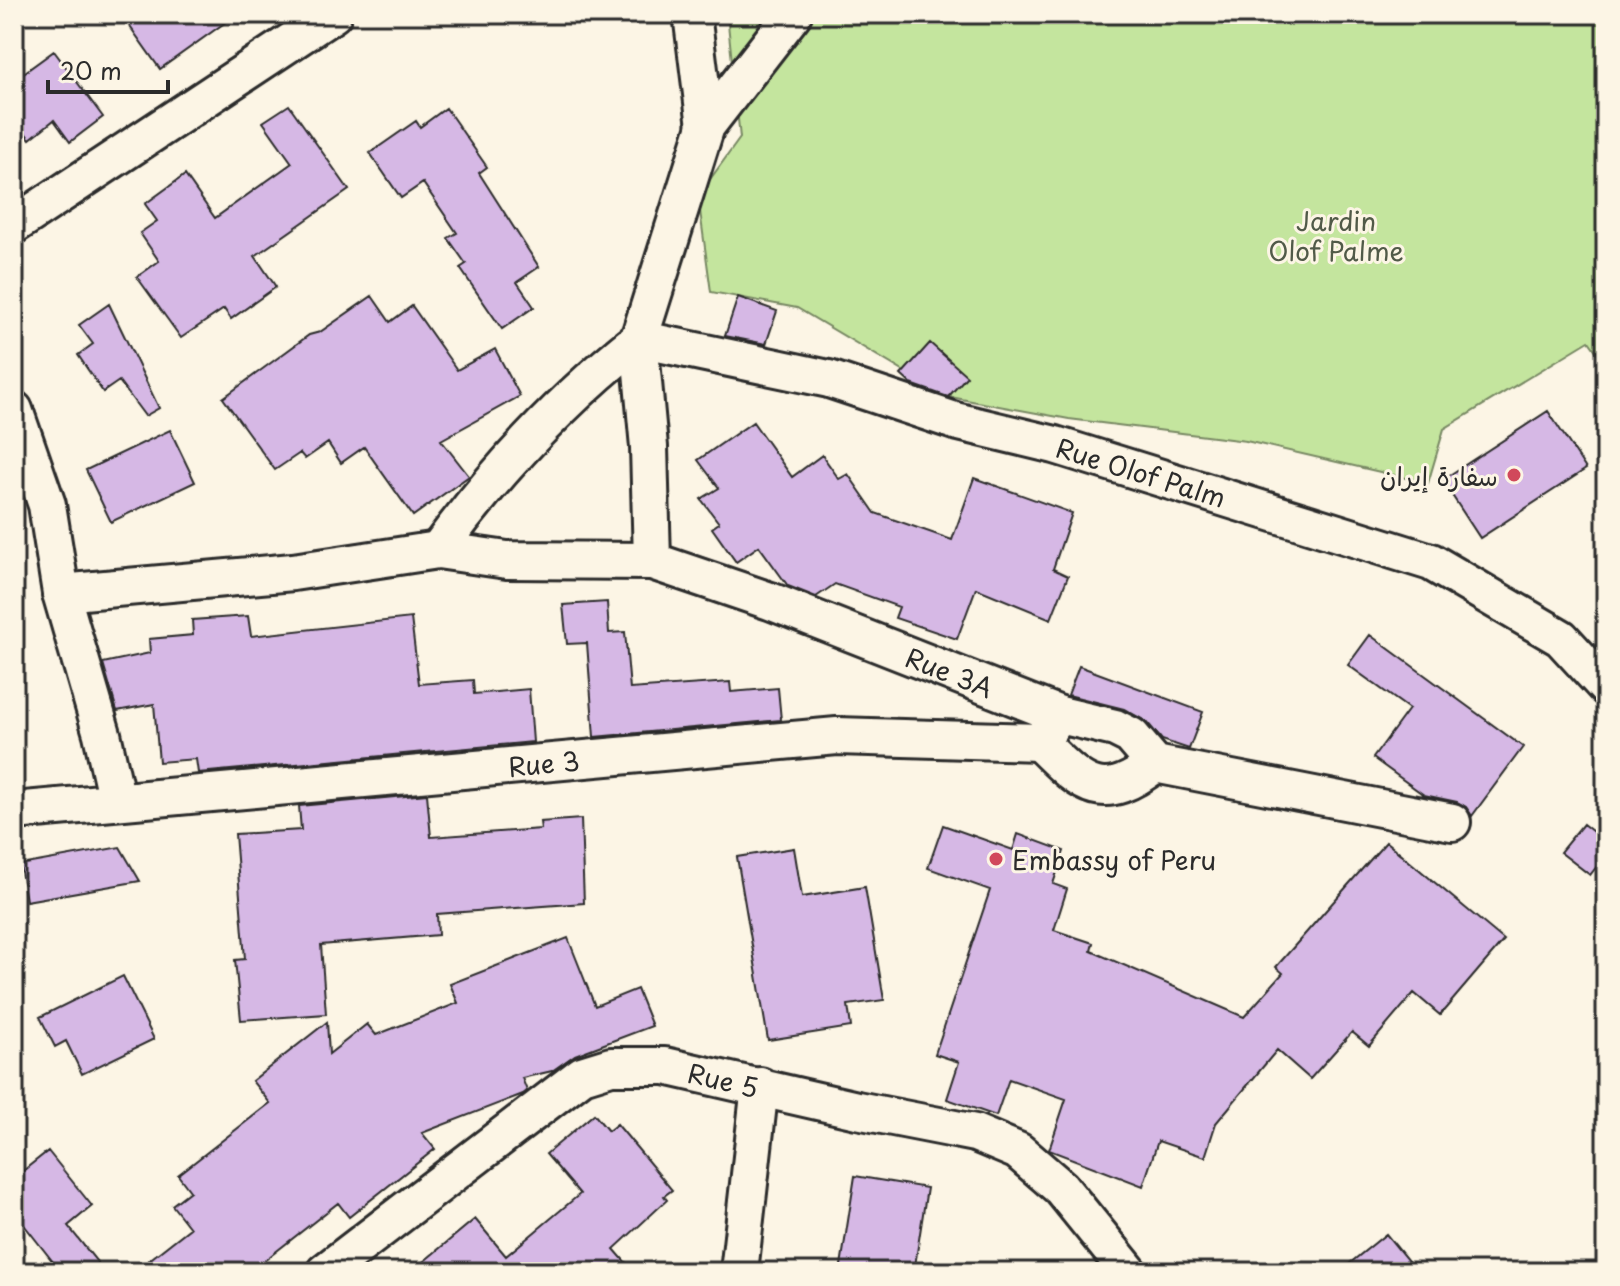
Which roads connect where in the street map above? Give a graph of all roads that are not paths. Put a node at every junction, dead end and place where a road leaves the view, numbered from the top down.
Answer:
1 (333, 14) edge
2 (692, 14) edge
3 (793, 14) edge
4 (706, 126) junction
5 (14, 225) edge
6 (639, 339) junction
7 (14, 410) edge
8 (438, 550) junction
9 (652, 561) junction
10 (61, 593) junction
11 (1606, 687) edge
12 (1049, 729) junction
13 (1155, 764) junction
14 (117, 801) junction
15 (14, 811) edge
16 (1452, 822) dead end
17 (760, 1086) junction
18 (325, 1272) edge
19 (739, 1272) edge
20 (1129, 1272) edge

1 - 5 street
2 - 4 street
3 - 4 street
4 - 6 street
6 - 8 street
6 - 9 street
6 - 11 street, Rue Olof Palm
7 - 10 street
8 - 9 street, Rue 3A
8 - 10 street, Rue 3A
9 - 12 street, Rue 3A
10 - 14 street
12 - 13 street, Rue 3A
12 - 13 street
12 - 14 street, Rue 3
13 - 16 street
14 - 15 street, Rue 3
17 - 18 street, Rue 5
17 - 19 street
17 - 20 street, Rue 5

